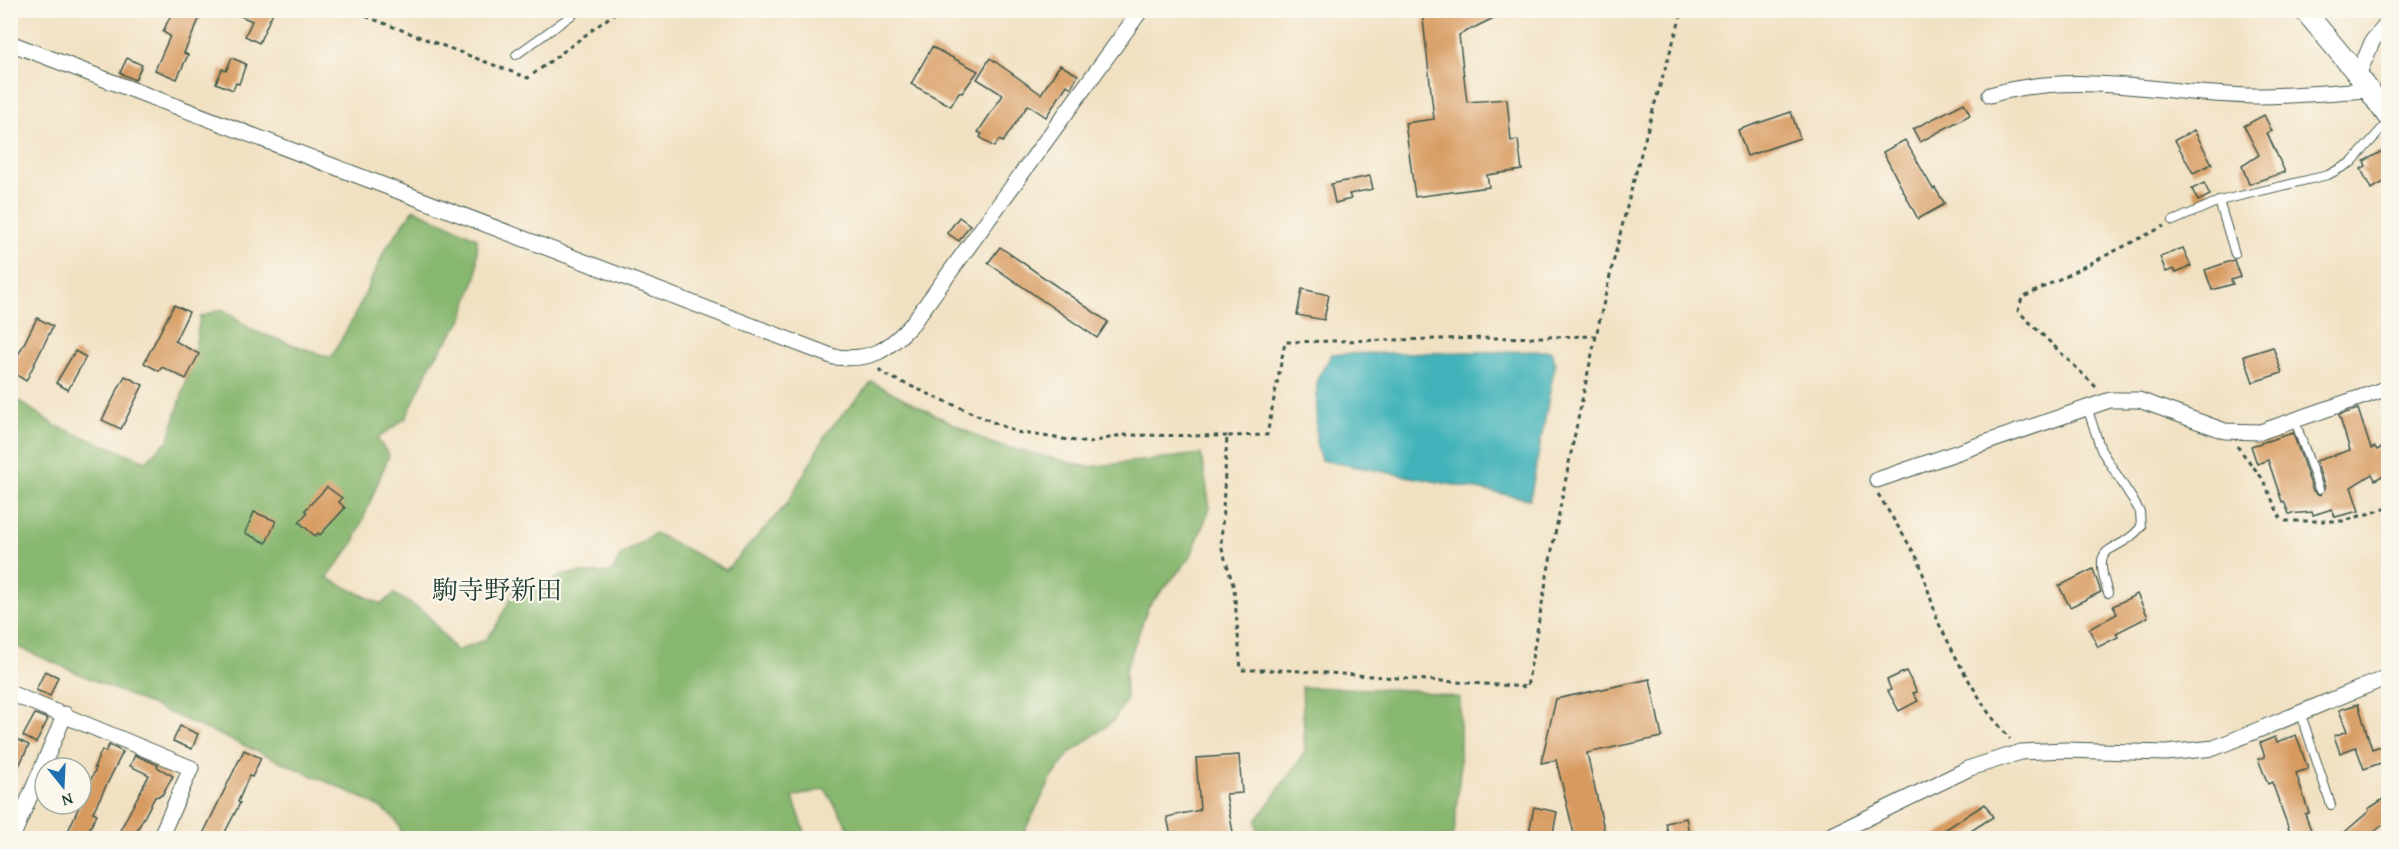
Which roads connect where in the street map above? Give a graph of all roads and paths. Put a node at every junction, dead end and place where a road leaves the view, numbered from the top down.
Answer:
1 (349, 10) edge
2 (579, 10) edge
3 (619, 10) edge
4 (1141, 10) edge
5 (1683, 10) edge
6 (2304, 10) edge
7 (2388, 23) edge
8 (10, 43) edge
9 (516, 55) dead end
10 (2364, 82) junction
11 (1989, 95) dead end
12 (2387, 113) edge
13 (2218, 201) junction
14 (2173, 221) joint
15 (2235, 254) dead end
16 (1597, 336) junction
17 (868, 356) junction
18 (2388, 388) edge
19 (2110, 400) junction
20 (2087, 407) junction
21 (2295, 421) junction
22 (2225, 431) junction
23 (1227, 436) junction
24 (1876, 480) joint
25 (2319, 489) dead end
26 (2388, 508) edge
27 (2108, 593) dead end
28 (2388, 677) edge
29 (10, 693) edge
30 (65, 714) junction
31 (2301, 714) junction
32 (2021, 752) junction
33 (2331, 805) dead end
34 (12, 838) edge
35 (160, 838) edge
36 (1826, 838) edge

1 - 3 path
2 - 9 lane
4 - 17 street
5 - 16 path
6 - 10 street
7 - 10 street
8 - 17 street
10 - 11 street
10 - 12 street
12 - 13 lane
13 - 14 lane
13 - 15 lane
14 - 19 path
16 - 23 path
16 - 23 path
17 - 23 path
18 - 21 street
19 - 20 street
19 - 22 street
20 - 24 street
20 - 27 lane
21 - 22 street
21 - 25 lane
22 - 26 path
24 - 32 path
28 - 31 street
29 - 30 street
30 - 34 street
30 - 35 street
31 - 32 street
31 - 33 lane
32 - 36 street

